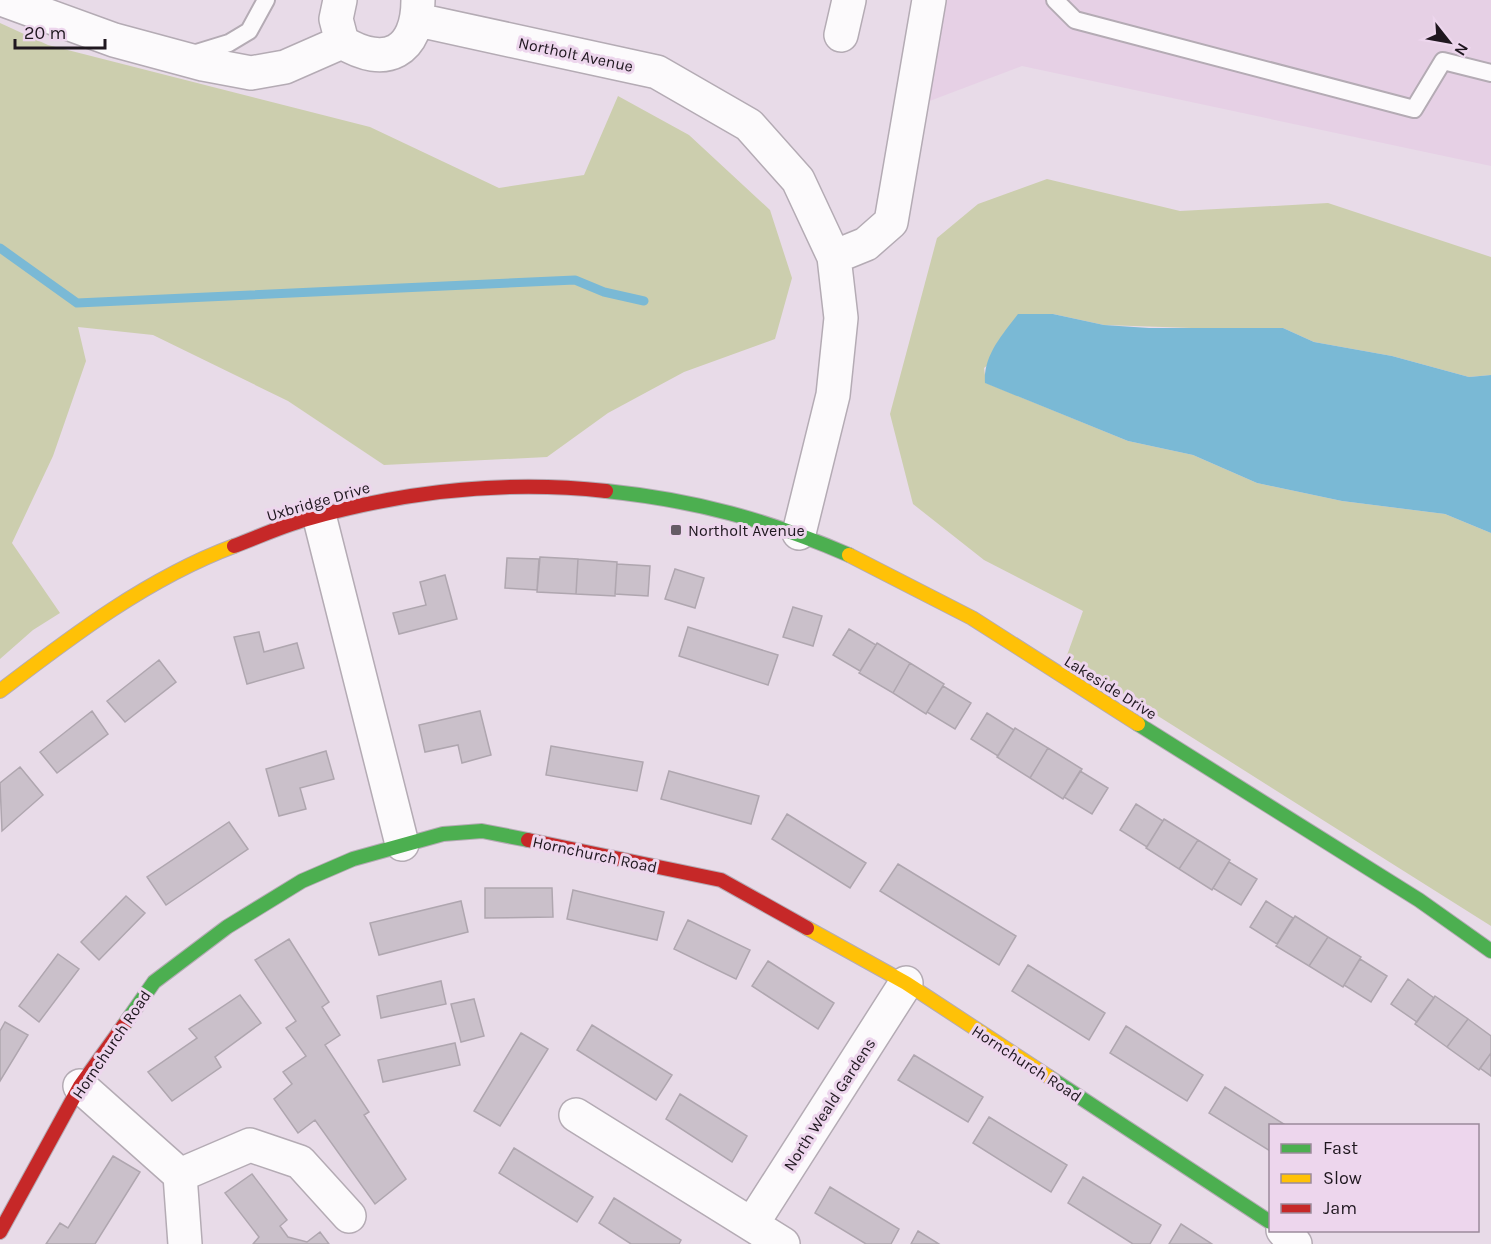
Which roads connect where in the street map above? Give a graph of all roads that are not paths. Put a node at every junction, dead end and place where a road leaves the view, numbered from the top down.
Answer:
1 (4, 0) edge
2 (266, 0) edge
3 (340, 0) edge
4 (849, 0) edge
5 (929, 0) edge
6 (1055, 0) edge
7 (418, 10) edge
8 (841, 35) dead end
9 (342, 42) junction
10 (180, 58) junction
11 (1491, 73) edge
12 (834, 257) junction
13 (688, 502) joint
14 (319, 515) junction
15 (799, 533) junction
16 (0, 691) edge
17 (402, 844) junction
18 (1491, 951) edge
19 (906, 983) junction
20 (80, 1086) junction
21 (576, 1115) dead end
22 (180, 1175) junction
23 (349, 1216) dead end
24 (1269, 1221) edge
25 (0, 1232) edge
26 (1285, 1232) edge
27 (759, 1235) edge
28 (185, 1244) edge
29 (1295, 1244) edge

1 - 10 street
2 - 10 lane
3 - 9 street
4 - 8 street
5 - 12 street
6 - 11 lane
7 - 9 street
7 - 12 street, Northolt Avenue
9 - 10 street
12 - 15 street, Northolt Avenue
13 - 14 street, Uxbridge Drive
13 - 15 street, Lakeside Drive
14 - 16 street, Uxbridge Drive
14 - 17 street
15 - 18 street, Lakeside Drive
17 - 19 street, Hornchurch Road
17 - 20 street, Hornchurch Road
19 - 24 street, Hornchurch Road
19 - 27 street, North Weald Gardens
20 - 22 street
20 - 25 street, Hornchurch Road
21 - 27 street, North Weald Gardens
22 - 23 street
22 - 28 street
26 - 29 street

